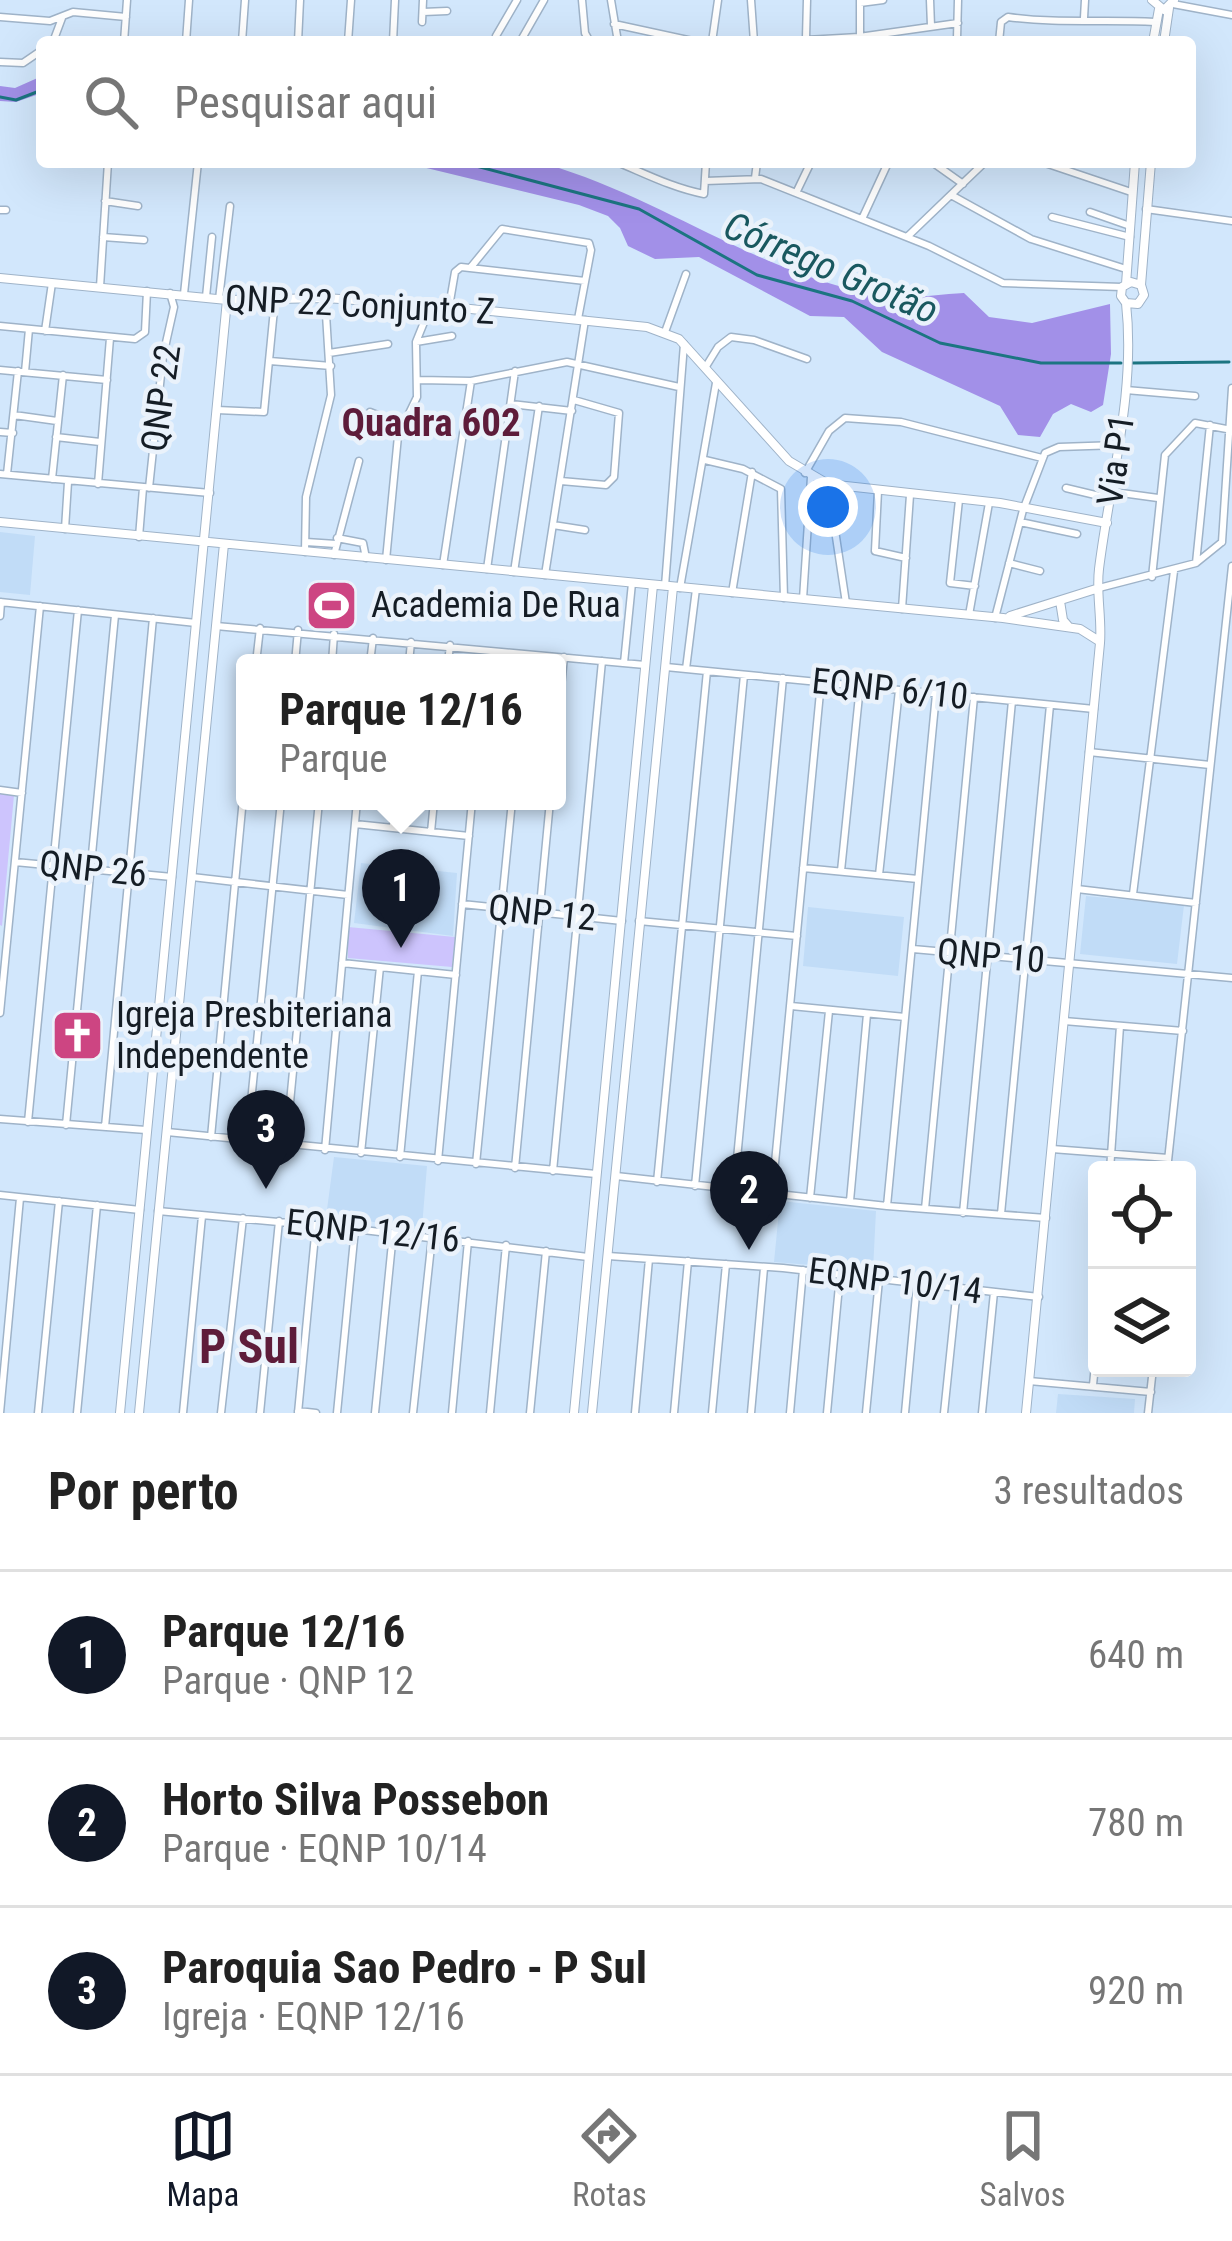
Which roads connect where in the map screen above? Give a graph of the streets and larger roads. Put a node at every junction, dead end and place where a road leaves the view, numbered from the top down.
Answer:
1 (128, 0) edge
2 (189, 0) edge
3 (245, 0) edge
4 (300, 0) edge
5 (351, 0) edge
6 (395, 0) edge
7 (423, 0) edge
8 (517, 0) edge
9 (544, 0) edge
10 (582, 0) edge
11 (611, 0) edge
12 (718, 0) edge
13 (751, 0) edge
14 (807, 0) edge
15 (883, 0) edge
16 (930, 0) edge
17 (958, 0) edge
18 (1085, 0) edge
19 (860, 2) edge
20 (1165, 4) edge
21 (447, 11) dead end
22 (423, 12) junction
23 (63, 14) junction
24 (1232, 15) edge
25 (0, 17) edge
26 (126, 17) junction
27 (1084, 18) junction
28 (422, 22) dead end
29 (1155, 22) junction
30 (614, 23) junction
31 (958, 23) junction
32 (932, 26) junction
33 (54, 36) edge
34 (124, 36) edge
35 (186, 36) edge
36 (242, 36) edge
37 (298, 36) edge
38 (348, 36) edge
39 (393, 36) edge
40 (496, 36) dead end
41 (523, 36) edge
42 (582, 36) edge
43 (617, 36) edge
44 (671, 36) edge
45 (713, 36) edge
46 (754, 36) edge
47 (806, 36) edge
48 (860, 36) edge
49 (881, 36) edge
50 (957, 36) edge
51 (1000, 36) edge
52 (1154, 36) edge
53 (1164, 36) edge
54 (36, 54) edge
55 (0, 62) edge
56 (108, 168) edge
57 (197, 168) edge
58 (632, 168) edge
59 (706, 168) edge
60 (756, 168) edge
61 (808, 168) edge
62 (885, 168) edge
63 (940, 168) edge
64 (978, 168) edge
65 (1060, 168) edge
66 (1134, 168) edge
67 (1150, 168) edge
68 (755, 178) junction
69 (705, 181) junction
70 (963, 184) junction
71 (796, 191) junction
72 (1132, 192) junction
73 (951, 196) junction
74 (105, 201) junction
75 (138, 206) dead end
76 (230, 206) dead end
77 (1146, 209) junction
78 (1090, 212) dead end
79 (1052, 217) dead end
80 (862, 219) junction
81 (1232, 221) edge
82 (1130, 226) junction
83 (103, 237) junction
84 (212, 237) dead end
85 (907, 237) junction
86 (1130, 237) junction
87 (144, 241) dead end
88 (471, 267) junction
89 (1126, 269) junction
90 (686, 274) dead end
91 (0, 278) edge
92 (585, 281) junction
93 (52, 283) junction
94 (100, 283) junction
95 (1124, 285) junction
96 (1141, 285) junction
97 (148, 291) junction
98 (170, 293) junction
99 (183, 294) junction
100 (206, 297) junction
101 (325, 298) junction
102 (224, 299) junction
103 (275, 299) junction
104 (1126, 303) junction
105 (1138, 304) junction
106 (431, 305) junction
107 (174, 307) junction
108 (449, 307) junction
109 (582, 319) junction
110 (0, 326) edge
111 (29, 328) junction
112 (45, 331) junction
113 (665, 332) junction
114 (1129, 332) junction
115 (452, 336) dead end
116 (110, 338) junction
117 (416, 342) junction
118 (388, 344) dead end
119 (684, 344) junction
120 (329, 353) junction
121 (807, 358) dead end
122 (270, 361) junction
123 (578, 364) junction
124 (331, 366) junction
125 (705, 368) junction
126 (0, 370) edge
127 (21, 371) junction
128 (515, 371) junction
129 (63, 375) junction
130 (107, 380) junction
131 (418, 380) junction
132 (471, 380) junction
133 (717, 380) junction
134 (679, 387) junction
135 (1232, 388) edge
136 (1126, 389) junction
137 (1195, 396) dead end
138 (574, 400) junction
139 (511, 404) junction
140 (539, 406) junction
141 (217, 410) junction
142 (572, 411) junction
143 (370, 412) dead end
144 (14, 415) junction
145 (57, 421) junction
146 (402, 425) junction
147 (1210, 425) junction
148 (1232, 430) edge
149 (0, 432) edge
150 (13, 433) junction
151 (56, 437) junction
152 (101, 442) junction
153 (1122, 445) junction
154 (1042, 458) junction
155 (704, 460) junction
156 (359, 461) dead end
157 (752, 472) junction
158 (4, 474) edge
159 (808, 475) junction
160 (52, 479) junction
161 (561, 481) junction
162 (68, 482) junction
163 (98, 484) junction
164 (828, 484) junction
165 (146, 488) junction
166 (1066, 488) dead end
167 (878, 491) junction
168 (209, 494) junction
169 (910, 495) junction
170 (1113, 495) junction
171 (1159, 498) junction
172 (959, 500) junction
173 (988, 503) junction
174 (1023, 510) junction
175 (0, 522) edge
176 (1020, 522) junction
177 (1107, 523) junction
178 (553, 525) junction
179 (65, 529) junction
180 (585, 530) dead end
181 (1077, 534) dead end
182 (140, 537) junction
183 (337, 541) junction
184 (1222, 542) junction
185 (204, 543) junction
186 (224, 544) junction
187 (305, 547) junction
188 (1232, 547) edge
189 (366, 553) junction
190 (334, 555) junction
191 (386, 555) junction
192 (906, 558) junction
193 (1009, 562) junction
194 (1196, 563) junction
195 (443, 565) junction
196 (1232, 566) edge
197 (487, 569) junction
198 (1040, 571) dead end
199 (1174, 571) junction
200 (514, 572) junction
201 (545, 575) junction
202 (1152, 577) junction
203 (632, 583) junction
204 (653, 585) junction
205 (975, 586) junction
206 (673, 587) junction
207 (1099, 588) junction
208 (696, 589) junction
209 (732, 592) junction
210 (1082, 594) junction
211 (784, 598) junction
212 (803, 599) junction
213 (1060, 601) junction
214 (1, 602) edge
215 (846, 604) junction
216 (40, 606) junction
217 (902, 609) junction
218 (78, 610) junction
219 (1101, 611) junction
220 (115, 615) junction
221 (969, 615) junction
222 (0, 616) edge
223 (153, 618) junction
224 (999, 618) junction
225 (196, 623) junction
226 (216, 626) junction
227 (260, 628) junction
228 (1075, 628) junction
229 (298, 630) junction
230 (334, 634) junction
231 (1228, 634) edge
232 (373, 638) junction
233 (411, 642) junction
234 (1100, 643) junction
235 (450, 644) junction
236 (487, 650) junction
237 (257, 654) edge
238 (296, 654) edge
239 (333, 654) edge
240 (371, 654) edge
241 (410, 654) edge
242 (449, 654) edge
243 (487, 654) edge
244 (506, 654) edge
245 (566, 657) edge
246 (602, 661) junction
247 (624, 663) junction
248 (645, 664) junction
249 (666, 667) junction
250 (686, 669) junction
251 (707, 671) junction
252 (744, 675) junction
253 (783, 678) junction
254 (821, 682) junction
255 (860, 686) junction
256 (899, 690) junction
257 (936, 694) junction
258 (974, 697) junction
259 (1012, 701) junction
260 (1050, 705) junction
261 (1094, 709) junction
262 (1090, 752) junction
263 (1149, 760) junction
264 (182, 765) junction
265 (1210, 765) junction
266 (202, 768) junction
267 (636, 772) junction
268 (655, 775) junction
269 (634, 784) junction
270 (181, 786) junction
271 (653, 787) junction
272 (200, 789) junction
273 (0, 790) edge
274 (22, 793) junction
275 (242, 810) edge
276 (280, 810) edge
277 (318, 810) edge
278 (357, 810) edge
279 (394, 810) edge
280 (433, 810) edge
281 (471, 810) edge
282 (511, 810) edge
283 (549, 810) edge
284 (355, 824) junction
285 (393, 828) junction
286 (431, 832) junction
287 (469, 836) junction
288 (15, 862) junction
289 (53, 865) junction
290 (803, 868) junction
291 (91, 869) junction
292 (841, 871) junction
293 (130, 873) junction
294 (879, 875) junction
295 (172, 877) junction
296 (192, 878) junction
297 (918, 879) junction
298 (234, 883) junction
299 (273, 886) junction
300 (1077, 889) junction
301 (311, 891) junction
302 (1132, 894) junction
303 (348, 895) junction
304 (1196, 903) junction
305 (462, 904) junction
306 (502, 908) junction
307 (539, 912) junction
308 (578, 916) junction
309 (622, 921) junction
310 (640, 921) junction
311 (683, 925) junction
312 (720, 928) junction
313 (759, 932) junction
314 (4, 933) edge
315 (797, 936) junction
316 (912, 949) junction
317 (949, 952) junction
318 (987, 955) junction
319 (1025, 958) junction
320 (1070, 962) junction
321 (342, 963) junction
322 (380, 968) junction
323 (418, 971) junction
324 (1189, 974) junction
325 (456, 975) junction
326 (1232, 979) edge
327 (791, 1006) junction
328 (829, 1011) junction
329 (0, 1013) edge
330 (867, 1014) junction
331 (904, 1017) junction
332 (1064, 1022) junction
333 (157, 1023) junction
334 (1120, 1026) junction
335 (177, 1029) junction
336 (1183, 1031) junction
337 (155, 1046) junction
338 (175, 1051) junction
339 (608, 1052) junction
340 (627, 1055) junction
341 (606, 1067) junction
342 (625, 1071) junction
343 (0, 1119) edge
344 (28, 1122) junction
345 (67, 1125) junction
346 (105, 1127) junction
347 (147, 1130) junction
348 (167, 1132) junction
349 (211, 1138) junction
350 (247, 1142) junction
351 (286, 1145) junction
352 (1052, 1149) junction
353 (325, 1150) junction
354 (361, 1153) junction
355 (1111, 1155) junction
356 (400, 1157) junction
357 (1168, 1158) junction
358 (438, 1161) junction
359 (1111, 1161) edge
360 (1168, 1161) edge
361 (476, 1164) junction
362 (515, 1168) junction
363 (553, 1171) junction
364 (596, 1174) junction
365 (616, 1176) junction
366 (657, 1182) junction
367 (695, 1186) junction
368 (734, 1190) junction
369 (772, 1194) junction
370 (0, 1196) edge
371 (20, 1198) junction
372 (810, 1198) junction
373 (850, 1201) junction
374 (59, 1202) junction
375 (97, 1205) junction
376 (887, 1206) junction
377 (925, 1209) junction
378 (140, 1210) junction
379 (158, 1211) junction
380 (963, 1213) junction
381 (1001, 1214) junction
382 (202, 1216) junction
383 (243, 1218) junction
384 (1046, 1218) junction
385 (279, 1221) junction
386 (316, 1225) junction
387 (356, 1228) junction
388 (393, 1233) junction
389 (432, 1237) junction
390 (468, 1241) junction
391 (506, 1245) junction
392 (546, 1251) junction
393 (608, 1256) junction
394 (588, 1257) junction
395 (649, 1259) junction
396 (688, 1261) junction
397 (726, 1264) junction
398 (764, 1268) junction
399 (803, 1270) junction
400 (840, 1275) junction
401 (879, 1280) junction
402 (917, 1284) junction
403 (957, 1288) junction
404 (994, 1292) junction
405 (1039, 1297) junction
406 (124, 1366) junction
407 (144, 1370) junction
408 (1095, 1377) edge
409 (1152, 1377) edge
410 (1029, 1381) junction
411 (1094, 1385) junction
412 (122, 1390) junction
413 (576, 1390) junction
414 (1151, 1392) junction
415 (596, 1393) junction
416 (141, 1394) junction
417 (298, 1412) edge
418 (0, 1413) edge
419 (38, 1413) edge
420 (76, 1413) edge
421 (120, 1413) edge
422 (140, 1413) edge
423 (183, 1413) edge
424 (221, 1413) edge
425 (260, 1413) edge
426 (316, 1413) edge
427 (337, 1413) edge
428 (375, 1413) edge
429 (413, 1413) edge
430 (452, 1413) edge
431 (490, 1413) edge
432 (530, 1413) edge
433 (574, 1413) edge
434 (591, 1413) edge
435 (635, 1413) edge
436 (674, 1413) edge
437 (712, 1413) edge
438 (751, 1413) edge
439 (790, 1413) edge
440 (827, 1413) edge
441 (866, 1413) edge
442 (905, 1413) edge
443 (944, 1413) edge
444 (982, 1413) edge
445 (1026, 1413) edge
446 (1148, 1413) edge

1 - 26 street
2 - 35 street
3 - 36 street
4 - 37 street
5 - 38 street
6 - 39 street
7 - 22 street
8 - 40 street
9 - 41 street
10 - 42 street
11 - 30 street
12 - 45 street
13 - 46 street
14 - 47 street
15 - 19 street
16 - 32 street
17 - 31 street
18 - 27 street
19 - 48 street
20 - 24 street
20 - 29 street
20 - 53 street
21 - 22 street
22 - 28 street
23 - 25 street
23 - 26 street
23 - 33 street
26 - 34 street
27 - 29 street
27 - 51 street
29 - 52 street
30 - 43 street
30 - 44 street
31 - 32 street
31 - 50 street
32 - 49 street
54 - 55 street
56 - 74 street
57 - 99 street
58 - 69 street
59 - 69 street
60 - 68 street
61 - 71 street
62 - 80 street
63 - 70 street
64 - 70 street
65 - 72 street
66 - 72 street, Via P1
67 - 77 street, Via P1
68 - 69 street
68 - 71 street
70 - 73 street
71 - 80 street
72 - 82 street, Via P1
73 - 85 street
73 - 89 street
74 - 75 street
74 - 83 street
76 - 102 street
77 - 81 street
77 - 96 street, Via P1
78 - 82 street
79 - 86 street
80 - 85 street
82 - 86 street, Via P1
83 - 87 street
83 - 94 street
84 - 100 street
85 - 95 street
86 - 89 street, Via P1
88 - 92 street
88 - 92 street
88 - 108 street
89 - 95 street, Via P1
90 - 113 street
91 - 93 street, QNP 22 Conjunto Z
92 - 109 street
93 - 94 street, QNP 22 Conjunto Z
93 - 112 street
94 - 97 street, QNP 22 Conjunto Z
95 - 96 street
95 - 104 street, Via P1
96 - 105 street, Via P1
97 - 98 street, QNP 22 Conjunto Z
97 - 116 street, QNP 22
98 - 99 street, QNP 22 Conjunto Z
98 - 107 street, QNP 22
99 - 100 street, QNP 22 Conjunto Z
99 - 107 street, QNP 22
100 - 102 street, QNP 22 Conjunto Z
101 - 103 street, QNP 22 Conjunto Z
101 - 106 street, QNP 22 Conjunto Z
101 - 120 street
102 - 103 street, QNP 22 Conjunto Z
102 - 141 street
103 - 122 street
104 - 105 street
104 - 114 street, Via P1
105 - 114 street, Via P1
106 - 108 street, QNP 22 Conjunto Z
106 - 117 street
107 - 165 street, QNP 22
108 - 109 street, QNP 22 Conjunto Z
109 - 113 street, QNP 22 Conjunto Z
109 - 123 street
110 - 111 street, QNP 22
111 - 112 street, QNP 22
111 - 127 street, QNP 22
112 - 116 street, QNP 22
113 - 119 street, QNP 22 Conjunto Z
114 - 136 street, Via P1
115 - 117 street
116 - 130 street, QNP 22
117 - 131 street
118 - 120 street
119 - 125 street, QNP 22 Conjunto Z
119 - 134 street
120 - 124 street
121 - 125 street
122 - 124 street
122 - 141 street
123 - 128 street
123 - 134 street
123 - 138 street
124 - 187 street
125 - 133 street, QNP 22 Conjunto Z
126 - 127 street, QNP 22
127 - 129 street, QNP 22
127 - 144 street, QNP 22
128 - 132 street
128 - 139 street
129 - 130 street, QNP 22
129 - 145 street
130 - 152 street, QNP 22
131 - 132 street
131 - 146 street
132 - 195 street
133 - 155 street
133 - 159 street, QNP 22 Conjunto Z
134 - 206 street
135 - 148 street
136 - 137 street
136 - 153 street, Via P1
138 - 142 street
138 - 161 street
139 - 140 street
139 - 197 street
140 - 142 street
140 - 200 street
141 - 168 street
142 - 161 street
143 - 146 street
144 - 145 street
144 - 150 street, QNP 22
145 - 151 street
146 - 191 street
147 - 148 street
147 - 171 street
147 - 194 street
148 - 184 street
149 - 150 street
150 - 158 street, QNP 22
151 - 152 street, QNP 22
151 - 160 street
152 - 163 street, QNP 22
153 - 154 street
153 - 170 street, Via P1
154 - 159 street
154 - 174 street
155 - 157 street
155 - 206 street
156 - 183 street
157 - 209 street
157 - 211 street
158 - 160 street, QNP 22
159 - 164 street
159 - 212 street
160 - 162 street, QNP 22
161 - 178 street
162 - 163 street, QNP 22
162 - 179 street
163 - 165 street, QNP 22
164 - 167 street
164 - 215 street
165 - 168 street, QNP 22
165 - 182 street, QNP 22
166 - 170 street
167 - 169 street
167 - 192 street
168 - 185 street
169 - 172 street
169 - 192 street
170 - 171 street
170 - 177 street, Via P1
171 - 202 street
172 - 173 street
172 - 205 street
173 - 174 street
173 - 205 street
174 - 176 street
174 - 177 street
175 - 179 street
176 - 181 street
176 - 193 street
177 - 207 street, Via P1
178 - 180 street
178 - 201 street
179 - 182 street
182 - 185 street
183 - 187 street
183 - 189 street
183 - 190 street
184 - 188 street
184 - 194 street
185 - 186 street
185 - 225 street
186 - 187 street
186 - 226 street
187 - 190 street
189 - 190 street
189 - 191 street
191 - 195 street
192 - 217 street
193 - 198 street
193 - 224 street
194 - 199 street
195 - 197 street
196 - 231 street
197 - 200 street
199 - 202 street
199 - 263 street
200 - 201 street
201 - 203 street
202 - 207 street
203 - 204 street
203 - 247 street
204 - 206 street
204 - 248 street
205 - 221 street
206 - 208 street
206 - 249 street
207 - 210 street
207 - 219 street, Via P1
208 - 209 street
208 - 250 street
209 - 211 street
210 - 213 street
210 - 219 street
211 - 212 street
212 - 215 street
213 - 224 street
213 - 228 street
214 - 216 street
214 - 222 street
215 - 217 street
216 - 218 street
216 - 274 street
217 - 221 street
218 - 220 street
218 - 289 street
219 - 228 street
219 - 234 street
220 - 223 street
220 - 291 street
221 - 224 street
223 - 225 street
223 - 293 street
224 - 228 street
225 - 264 street
226 - 227 street
226 - 266 street
227 - 229 street
227 - 237 street
228 - 234 street
229 - 230 street
229 - 238 street
230 - 232 street
230 - 239 street
231 - 265 street
232 - 233 street
232 - 240 street
233 - 235 street
233 - 241 street
234 - 261 street
235 - 236 street
235 - 242 street
236 - 243 street
236 - 244 street
245 - 246 street
246 - 247 street
246 - 308 street
247 - 248 street
248 - 267 street
249 - 250 street, EQNP 6/10
249 - 268 street
250 - 251 street, EQNP 6/10
251 - 252 street, EQNP 6/10
251 - 311 street
252 - 253 street, EQNP 6/10
252 - 312 street
253 - 254 street, EQNP 6/10
253 - 313 street
254 - 255 street, EQNP 6/10
254 - 290 street
255 - 256 street, EQNP 6/10
255 - 292 street
256 - 257 street, EQNP 6/10
256 - 294 street
257 - 258 street, EQNP 6/10
257 - 297 street
258 - 259 street, EQNP 6/10
258 - 317 street
259 - 260 street, EQNP 6/10
259 - 318 street
260 - 261 street, EQNP 6/10
260 - 319 street
261 - 262 street
262 - 263 street
262 - 300 street
263 - 265 street
263 - 302 street
264 - 266 street
264 - 270 street
265 - 304 street
266 - 272 street
267 - 268 street
267 - 269 street
268 - 271 street
269 - 271 street
269 - 309 street
270 - 272 street
270 - 295 street
271 - 310 street
272 - 296 street
273 - 274 street, QNP 26
274 - 288 street
275 - 298 street
276 - 299 street
277 - 301 street
278 - 284 street
279 - 285 street
280 - 286 street
281 - 287 street
282 - 306 street
283 - 307 street
284 - 285 street
284 - 303 street
285 - 286 street
286 - 287 street
287 - 305 street
288 - 289 street, QNP 26
288 - 314 street
289 - 291 street, QNP 26
289 - 344 street
290 - 292 street
290 - 315 street
291 - 293 street, QNP 26
291 - 345 street
292 - 294 street
293 - 295 street, QNP 26
293 - 346 street
294 - 297 street
295 - 333 street
296 - 298 street
296 - 335 street
297 - 316 street
298 - 299 street
298 - 349 street
299 - 301 street
299 - 350 street
300 - 302 street
300 - 320 street
301 - 303 street
301 - 351 street
302 - 304 street
303 - 321 street
304 - 324 street
305 - 306 street, QNP 12
305 - 325 street
306 - 307 street, QNP 12
306 - 361 street
307 - 308 street, QNP 12
307 - 362 street
308 - 309 street, QNP 12
308 - 363 street
309 - 339 street
310 - 311 street
310 - 340 street
311 - 312 street
311 - 366 street
312 - 313 street
312 - 367 street
313 - 315 street
313 - 368 street
314 - 329 street
315 - 327 street
316 - 317 street, QNP 10
316 - 331 street
317 - 318 street, QNP 10
317 - 377 street
318 - 319 street, QNP 10
318 - 380 street
319 - 320 street, QNP 10
319 - 381 street
320 - 324 street, QNP 10
320 - 332 street
321 - 322 street
321 - 353 street
322 - 323 street
322 - 354 street
323 - 325 street
323 - 356 street
324 - 326 street, QNP 10
324 - 336 street
325 - 358 street
327 - 328 street, QNP 10
327 - 369 street
328 - 330 street, QNP 10
328 - 372 street
330 - 331 street, QNP 10
330 - 373 street
331 - 376 street
332 - 334 street
332 - 352 street
333 - 335 street
333 - 337 street
334 - 336 street
334 - 355 street
335 - 338 street
336 - 357 street
337 - 338 street
337 - 347 street
338 - 348 street
339 - 340 street
339 - 341 street
340 - 342 street
341 - 342 street
341 - 364 street
342 - 365 street
343 - 344 street
344 - 345 street
345 - 346 street
346 - 347 street
347 - 378 street
348 - 349 street
348 - 379 street
349 - 350 street
350 - 351 street
351 - 353 street
352 - 355 street
352 - 384 street
353 - 354 street
354 - 356 street
355 - 357 street
355 - 359 street
356 - 358 street
357 - 360 street
358 - 361 street
361 - 362 street
362 - 363 street
363 - 364 street
364 - 394 street
365 - 366 street, EQNP 10/14
365 - 393 street
366 - 367 street, EQNP 10/14
367 - 368 street, EQNP 10/14
368 - 369 street, EQNP 10/14
369 - 372 street, EQNP 10/14
370 - 371 street
371 - 374 street
371 - 418 street
372 - 373 street, EQNP 10/14
373 - 376 street, EQNP 10/14
374 - 375 street
374 - 419 street
375 - 378 street
375 - 420 street
376 - 377 street, EQNP 10/14
377 - 380 street, EQNP 10/14
378 - 406 street
379 - 382 street, EQNP 12/16
379 - 407 street
380 - 381 street, EQNP 10/14
381 - 384 street, EQNP 10/14
382 - 383 street, EQNP 12/16
382 - 423 street
383 - 385 street, EQNP 12/16
383 - 424 street
384 - 405 street
385 - 386 street, EQNP 12/16
385 - 425 street
386 - 387 street, EQNP 12/16
386 - 417 street
387 - 388 street, EQNP 12/16
387 - 427 street
388 - 389 street, EQNP 12/16
388 - 428 street
389 - 390 street, EQNP 12/16
389 - 429 street
390 - 391 street, EQNP 12/16
390 - 430 street
391 - 392 street, EQNP 12/16
391 - 431 street
392 - 394 street, EQNP 12/16
392 - 432 street
393 - 395 street, EQNP 10/14
393 - 415 street
394 - 413 street
395 - 396 street, EQNP 10/14
395 - 435 street
396 - 397 street, EQNP 10/14
396 - 436 street
397 - 398 street, EQNP 10/14
397 - 437 street
398 - 399 street, EQNP 10/14
398 - 438 street
399 - 400 street, EQNP 10/14
399 - 439 street
400 - 401 street, EQNP 10/14
400 - 440 street
401 - 402 street, EQNP 10/14
401 - 441 street
402 - 403 street, EQNP 10/14
402 - 442 street
403 - 404 street, EQNP 10/14
403 - 443 street
404 - 405 street, EQNP 10/14
404 - 444 street
405 - 410 street
406 - 407 street
406 - 412 street
407 - 416 street
408 - 411 street
409 - 414 street
410 - 411 street
410 - 445 street
411 - 414 street
412 - 416 street
412 - 421 street
413 - 415 street
413 - 433 street
414 - 446 street
415 - 434 street
416 - 422 street
417 - 426 street
433 - 434 street

